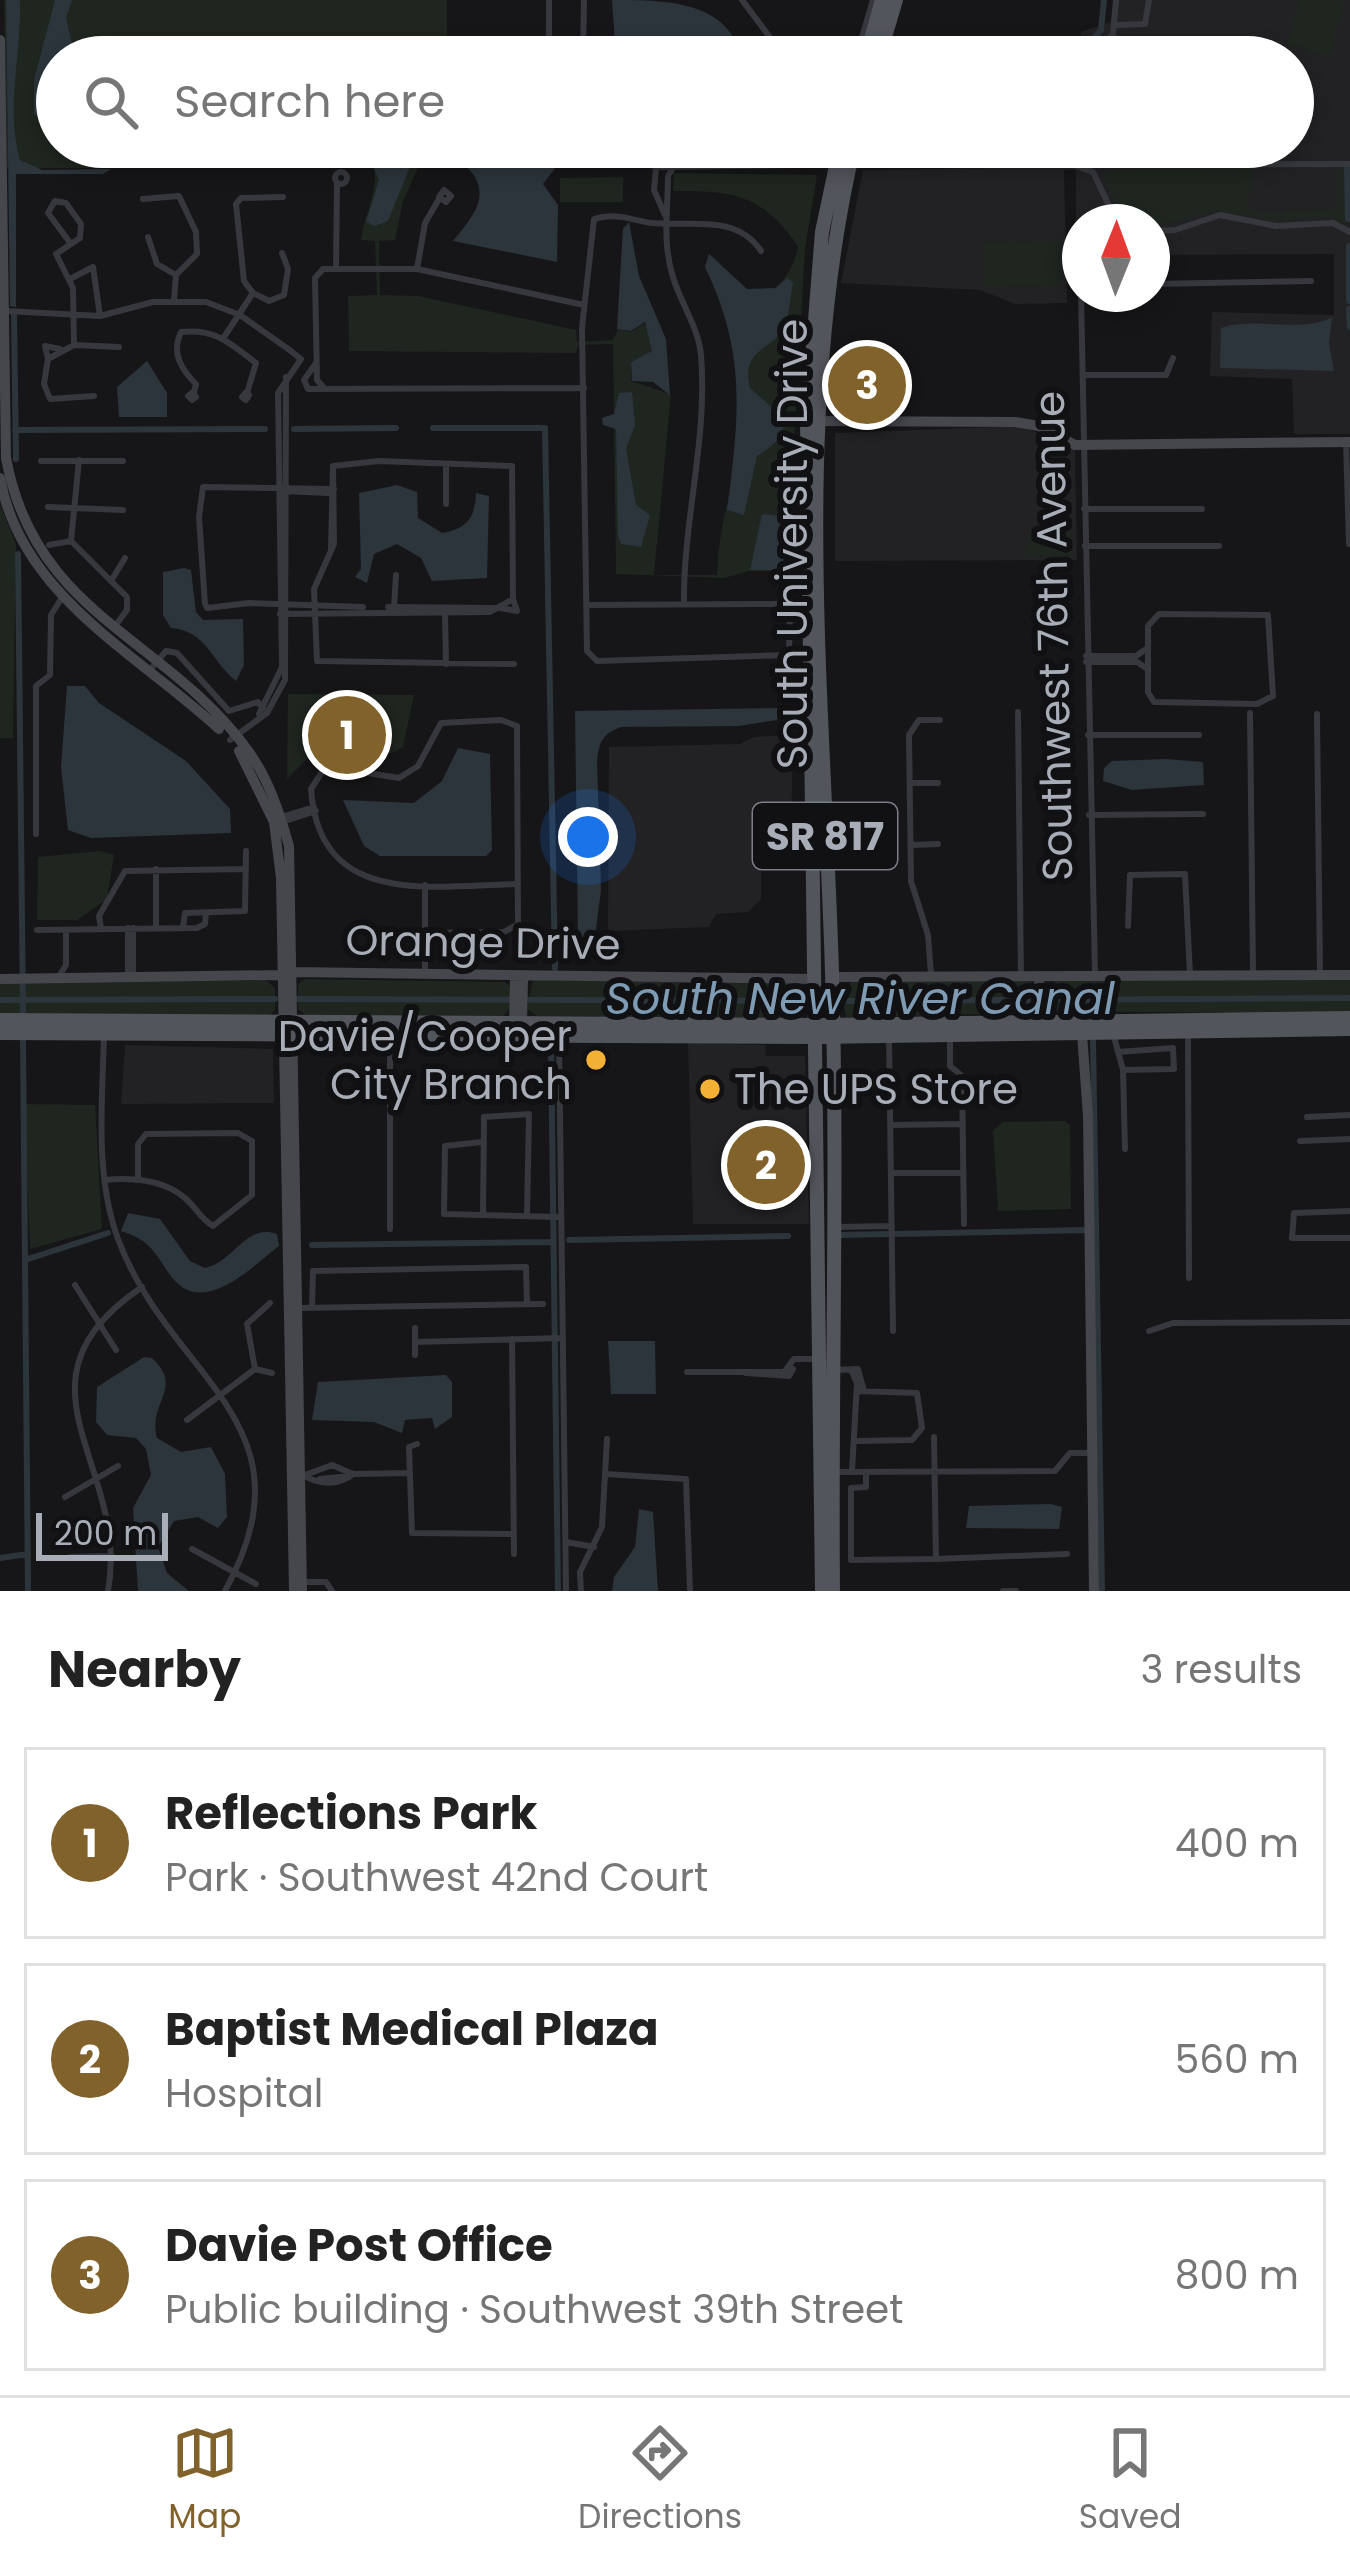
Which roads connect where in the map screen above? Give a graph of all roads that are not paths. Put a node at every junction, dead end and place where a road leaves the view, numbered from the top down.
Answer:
1 (549, 0) edge
2 (584, 0) edge
3 (742, 0) edge
4 (873, 0) edge
5 (1116, 0) edge
6 (1149, 0) edge
7 (890, 3) edge
8 (1115, 25) junction
9 (549, 36) edge
10 (583, 36) edge
11 (769, 36) edge
12 (862, 36) edge
13 (875, 36) edge
14 (883, 36) edge
15 (1111, 36) edge
16 (0, 40) edge
17 (1, 159) edge
18 (1314, 164) edge
19 (1350, 164) edge
20 (656, 168) edge
21 (674, 168) edge
22 (841, 168) edge
23 (843, 168) edge
24 (1085, 168) edge
25 (338, 183) dead end
26 (654, 186) junction
27 (668, 186) junction
28 (283, 197) dead end
29 (440, 199) dead end
30 (143, 200) dead end
31 (1109, 204) edge
32 (665, 219) junction
33 (1170, 230) edge
34 (822, 232) junction
35 (1350, 232) edge
36 (148, 237) dead end
37 (71, 244) junction
38 (761, 251) dead end
39 (282, 253) dead end
40 (337, 269) junction
41 (417, 269) junction
42 (176, 275) junction
43 (70, 280) junction
44 (1311, 281) dead end
45 (1170, 284) edge
46 (253, 292) junction
47 (827, 295) junction
48 (174, 301) junction
49 (584, 305) junction
50 (2, 311) edge
51 (1081, 312) edge
52 (240, 315) junction
53 (74, 316) junction
54 (100, 316) junction
55 (224, 338) junction
56 (74, 345) junction
57 (119, 347) dead end
58 (1173, 358) dead end
59 (316, 362) junction
60 (1083, 375) junction
61 (306, 376) junction
62 (317, 380) junction
63 (324, 388) junction
64 (584, 388) junction
65 (194, 392) dead end
66 (248, 393) dead end
67 (94, 396) dead end
68 (813, 421) junction
69 (1348, 442) edge
70 (1082, 446) junction
71 (80, 460) junction
72 (41, 461) dead end
73 (124, 461) dead end
74 (446, 468) junction
75 (4, 482) edge
76 (283, 490) junction
77 (332, 491) junction
78 (446, 503) dead end
79 (48, 507) dead end
80 (1084, 509) junction
81 (1202, 509) dead end
82 (123, 510) dead end
83 (72, 512) junction
84 (314, 518) dead end
85 (332, 518) junction
86 (71, 541) junction
87 (49, 544) dead end
88 (1348, 544) edge
89 (1084, 546) junction
90 (1219, 546) dead end
91 (125, 558) dead end
92 (396, 575) dead end
93 (111, 581) junction
94 (63, 596) junction
95 (684, 604) junction
96 (587, 605) junction
97 (394, 609) junction
98 (315, 610) junction
99 (445, 610) junction
100 (284, 611) junction
101 (110, 631) junction
102 (1148, 646) junction
103 (1086, 659) junction
104 (446, 664) junction
105 (514, 664) dead end
106 (152, 667) junction
107 (1149, 672) junction
108 (263, 708) junction
109 (1018, 712) dead end
110 (1250, 713) dead end
111 (1316, 713) dead end
112 (257, 717) junction
113 (940, 720) dead end
114 (1088, 735) junction
115 (1199, 735) dead end
116 (233, 738) junction
117 (910, 783) junction
118 (938, 783) dead end
119 (315, 809) junction
120 (1203, 814) dead end
121 (1089, 815) junction
122 (282, 819) junction
123 (36, 834) dead end
124 (938, 844) dead end
125 (911, 845) junction
126 (246, 850) dead end
127 (284, 852) junction
128 (156, 869) junction
129 (246, 869) junction
130 (517, 884) junction
131 (425, 885) junction
132 (206, 913) junction
133 (1128, 926) dead end
134 (101, 928) junction
135 (130, 928) junction
136 (156, 928) junction
137 (183, 928) junction
138 (37, 930) dead end
139 (66, 930) junction
140 (425, 933) junction
141 (1320, 974) junction
142 (1350, 974) edge
143 (424, 975) junction
144 (1190, 975) junction
145 (1253, 975) junction
146 (130, 976) junction
147 (1021, 977) junction
148 (1096, 977) junction
149 (931, 978) junction
150 (0, 979) edge
151 (58, 979) junction
152 (287, 980) junction
153 (519, 982) junction
154 (1043, 982) junction
155 (824, 984) junction
156 (1350, 1018) edge
157 (0, 1020) edge
158 (1043, 1022) junction
159 (288, 1024) junction
160 (581, 1024) junction
161 (518, 1025) junction
162 (824, 1025) junction
163 (104, 1028) junction
164 (1181, 1028) junction
165 (1350, 1029) edge
166 (0, 1033) edge
167 (1114, 1033) junction
168 (1082, 1034) junction
169 (390, 1036) junction
170 (560, 1037) junction
171 (889, 1037) junction
172 (950, 1037) junction
173 (1118, 1052) junction
174 (1123, 1070) junction
175 (1350, 1115) edge
176 (1307, 1117) dead end
177 (963, 1124) junction
178 (891, 1125) junction
179 (1350, 1139) edge
180 (1300, 1141) dead end
181 (482, 1142) junction
182 (1125, 1149) dead end
183 (891, 1173) junction
184 (964, 1173) junction
185 (138, 1178) junction
186 (105, 1180) junction
187 (193, 1191) dead end
188 (186, 1199) junction
189 (1350, 1211) edge
190 (483, 1214) junction
191 (527, 1216) junction
192 (559, 1217) junction
193 (964, 1224) dead end
194 (892, 1226) junction
195 (828, 1228) junction
196 (390, 1229) dead end
197 (1350, 1238) edge
198 (1189, 1278) dead end
199 (75, 1285) dead end
200 (818, 1286) junction
201 (142, 1287) junction
202 (270, 1303) dead end
203 (527, 1304) junction
204 (543, 1304) dead end
205 (306, 1307) junction
206 (97, 1315) junction
207 (1350, 1322) edge
208 (415, 1328) dead end
209 (893, 1331) dead end
210 (1149, 1331) dead end
211 (80, 1332) dead end
212 (556, 1338) junction
213 (512, 1339) junction
214 (416, 1342) junction
215 (116, 1350) dead end
216 (415, 1354) dead end
217 (819, 1359) junction
218 (296, 1362) junction
219 (255, 1369) junction
220 (832, 1370) junction
221 (687, 1372) dead end
222 (272, 1373) dead end
223 (65, 1377) dead end
224 (861, 1387) junction
225 (219, 1397) junction
226 (187, 1420) dead end
227 (934, 1437) dead end
228 (607, 1439) dead end
229 (855, 1441) junction
230 (416, 1444) dead end
231 (1093, 1453) junction
232 (118, 1466) dead end
233 (828, 1471) junction
234 (852, 1472) junction
235 (935, 1472) junction
236 (408, 1473) junction
237 (864, 1473) junction
238 (606, 1474) junction
239 (300, 1475) junction
240 (351, 1475) junction
241 (338, 1476) junction
242 (91, 1482) junction
243 (65, 1497) dead end
244 (827, 1533) junction
245 (513, 1534) junction
246 (566, 1542) junction
247 (594, 1546) junction
248 (192, 1549) dead end
249 (514, 1554) dead end
250 (1066, 1554) dead end
251 (112, 1556) junction
252 (70, 1557) dead end
253 (936, 1558) junction
254 (236, 1573) junction
255 (256, 1584) dead end
256 (300, 1588) edge
257 (108, 1591) edge
258 (226, 1591) edge
259 (332, 1591) edge
260 (566, 1591) edge
261 (580, 1591) edge
262 (690, 1591) edge
263 (822, 1591) edge
264 (833, 1591) edge
265 (1003, 1591) edge
266 (1016, 1591) edge
267 (1094, 1591) edge

1 - 9 street
2 - 10 street
3 - 11 street
4 - 12 street
5 - 8 street
6 - 8 street
7 - 13 main road
7 - 14 main road
8 - 15 street
16 - 17 street
17 - 50 street
18 - 19 street
20 - 26 street
21 - 27 street
22 - 34 main road, South University Drive / SR 817
23 - 47 main road, South University Drive / SR 817
24 - 31 street
25 - 40 street
26 - 27 street
26 - 32 street
27 - 32 street
28 - 46 street
29 - 41 street
30 - 42 street
32 - 38 street
32 - 49 street
32 - 95 street
33 - 35 street
34 - 47 main road
34 - 68 main road, South University Drive / SR 817
36 - 42 street
37 - 37 street
37 - 43 street
39 - 46 street
40 - 41 street
40 - 59 street
41 - 49 street
42 - 48 street
43 - 53 street
43 - 54 street
44 - 45 street
46 - 52 street
47 - 68 main road, South University Drive / SR 817
48 - 52 street
48 - 54 street
49 - 64 street
50 - 53 street
50 - 75 street
51 - 60 street, Southwest 76th Avenue
52 - 55 street
52 - 76 street
53 - 54 street
53 - 56 street
55 - 65 street
55 - 66 street
56 - 57 street
56 - 67 street
58 - 60 street
59 - 61 street
59 - 62 street
60 - 70 street, Southwest 76th Avenue
61 - 62 street
61 - 63 street
62 - 63 street
63 - 64 street
64 - 96 street
68 - 70 street
68 - 155 main road, South University Drive / SR 817
69 - 70 street
69 - 88 street
70 - 80 street, Southwest 76th Avenue
71 - 72 street
71 - 73 street
71 - 83 street
74 - 77 street
74 - 78 street
74 - 99 street
75 - 94 street
75 - 101 street
76 - 77 street
76 - 100 street
76 - 100 street
77 - 85 street
79 - 83 street
80 - 81 street
80 - 89 street, Southwest 76th Avenue
82 - 83 street
83 - 86 street
84 - 85 street
85 - 98 street
86 - 87 street
86 - 93 street
89 - 90 street
89 - 103 street, Southwest 76th Avenue
91 - 93 street
92 - 97 street
93 - 101 street
94 - 101 street
94 - 123 street
95 - 96 street
95 - 96 street
97 - 98 street
97 - 99 street
98 - 100 street
98 - 104 street
99 - 104 street
100 - 108 street
100 - 112 street
101 - 106 street
102 - 103 street
102 - 107 street
102 - 107 street
103 - 107 street
103 - 114 street, Southwest 76th Avenue
104 - 105 street
106 - 108 street
106 - 116 street
108 - 112 street
109 - 147 street
110 - 145 street
111 - 141 street
112 - 116 street
113 - 117 street
114 - 115 street
114 - 121 street, Southwest 76th Avenue
116 - 122 street
116 - 127 street
117 - 118 street
117 - 125 street
119 - 122 street
119 - 130 street
119 - 131 street
120 - 121 street
121 - 148 street, Southwest 76th Avenue
122 - 127 street
124 - 125 street
125 - 149 street
126 - 129 street
127 - 152 street
128 - 129 street
128 - 134 street
128 - 136 street
129 - 132 street
130 - 131 street
130 - 140 street
131 - 140 street
132 - 137 street
132 - 137 street
133 - 144 street
134 - 135 street
134 - 139 street
135 - 136 street
135 - 146 street
136 - 137 street
138 - 139 street
139 - 151 street
140 - 143 street
141 - 142 street, Orange Drive
141 - 145 street, Orange Drive
143 - 152 street, Orange Drive
143 - 153 street, Orange Drive
144 - 145 street, Orange Drive
144 - 148 street, Orange Drive
146 - 151 street, Orange Drive
146 - 152 street, Orange Drive
147 - 149 street, Orange Drive
147 - 154 street, Orange Drive
148 - 154 street, Orange Drive
149 - 155 street, Orange Drive
150 - 151 street, Orange Drive
152 - 159 street
153 - 155 street, Orange Drive
153 - 161 street
154 - 158 street
155 - 162 main road, South University Drive / SR 817
156 - 164 main road
157 - 163 main road
158 - 162 main road
158 - 164 main road
158 - 168 main road
158 - 172 main road
159 - 161 main road
159 - 163 main road
159 - 169 main road
159 - 205 street
159 - 218 street
160 - 161 main road
160 - 162 main road
160 - 170 main road
161 - 169 main road
161 - 170 main road
162 - 170 main road
162 - 171 main road
162 - 195 main road, South University Drive / SR 817
162 - 195 main road, South University Drive / SR 817
163 - 166 main road
163 - 186 street
164 - 165 main road
164 - 167 main road
164 - 198 street
167 - 168 main road
167 - 173 street
168 - 231 street
169 - 196 street
170 - 192 street
171 - 172 main road
171 - 178 street
172 - 177 street
173 - 174 street
173 - 174 street
174 - 182 street
175 - 176 street
177 - 178 street
177 - 184 street
178 - 183 street
179 - 180 street
181 - 190 street
181 - 190 street
181 - 191 street
183 - 184 street
183 - 194 street
184 - 193 street
185 - 186 street
185 - 188 street
185 - 188 street
186 - 201 street
187 - 188 street
189 - 197 street
190 - 191 street
191 - 192 street
192 - 212 street
194 - 195 street
194 - 209 street
195 - 200 main road, South University Drive / SR 817
195 - 220 main road, South University Drive / SR 817
199 - 206 street
200 - 217 main road, South University Drive / SR 817
200 - 220 main road
201 - 206 street
201 - 225 street
202 - 219 street
203 - 204 street
203 - 205 street
203 - 205 street
205 - 218 street
206 - 211 street
206 - 215 street
207 - 210 street
208 - 214 street
212 - 213 street
212 - 246 street
213 - 214 street
213 - 245 street
214 - 216 street
217 - 221 street
217 - 233 main road, South University Drive / SR 817
218 - 239 street
219 - 222 street
219 - 225 street
220 - 224 street
220 - 233 main road, South University Drive / SR 817
223 - 242 street
224 - 229 street
224 - 229 street
225 - 226 street
225 - 254 street
227 - 235 street
228 - 238 street
229 - 234 street
230 - 236 street
231 - 235 street
231 - 267 street
232 - 242 street
233 - 234 street
233 - 244 main road, South University Drive / SR 817
234 - 237 street
235 - 237 street
235 - 253 street
236 - 240 street
236 - 245 street
237 - 253 street
238 - 247 street
238 - 262 street
239 - 241 street
239 - 241 street
239 - 256 street
240 - 241 street
240 - 241 street
242 - 243 street
242 - 251 street
244 - 263 main road, South University Drive / SR 817
244 - 264 main road
245 - 249 street
246 - 247 street
246 - 260 street
247 - 261 street
248 - 254 street
250 - 253 street
251 - 252 street
251 - 257 street
254 - 255 street
254 - 258 street
256 - 259 street
265 - 266 street

